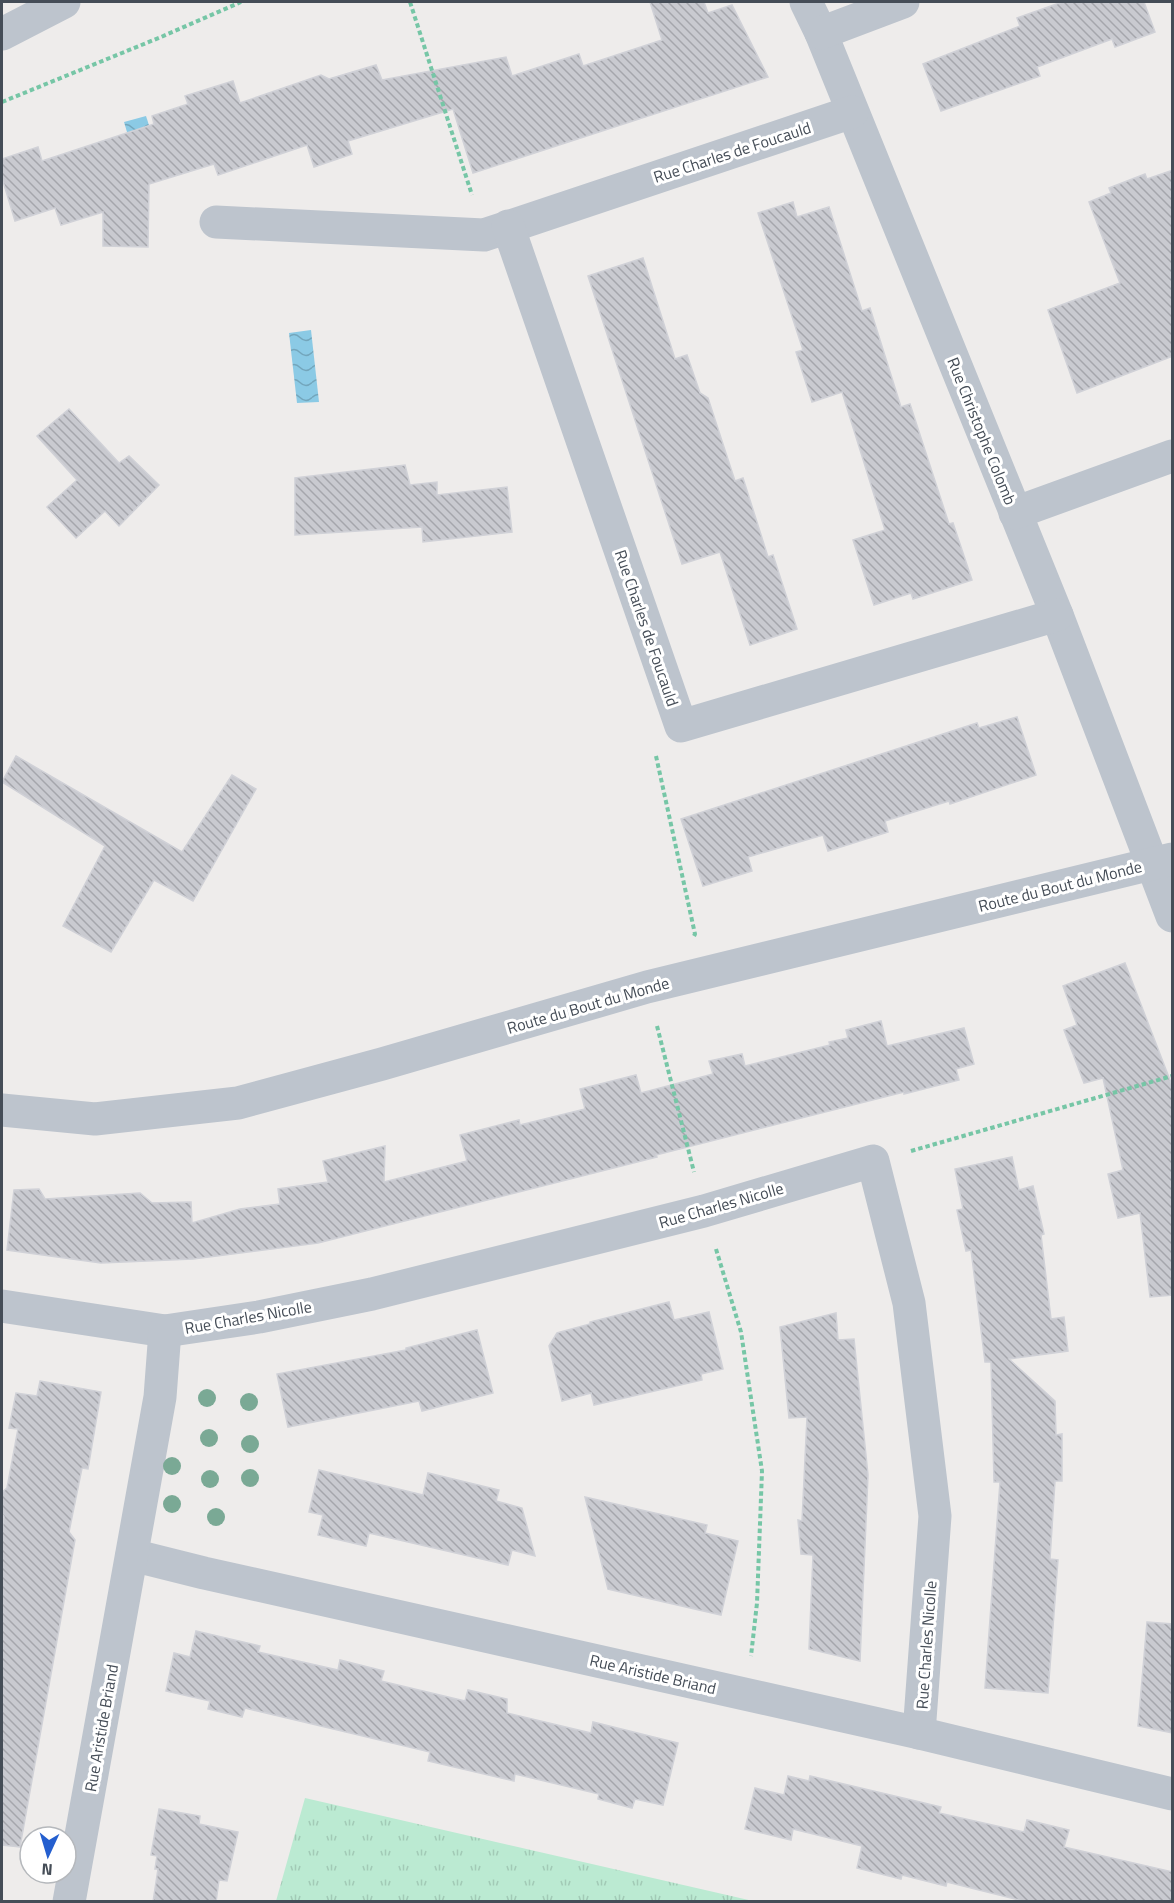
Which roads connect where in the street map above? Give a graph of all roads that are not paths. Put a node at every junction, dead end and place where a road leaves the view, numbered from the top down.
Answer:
1 (64, 2) edge
2 (806, 2) edge
3 (903, 2) edge
4 (821, 33) junction
5 (2, 34) edge
6 (852, 112) junction
7 (216, 222) dead end
8 (496, 231) junction
9 (1173, 456) edge
10 (1016, 513) junction
11 (1057, 615) junction
12 (1163, 861) edge
13 (1173, 916) edge
14 (2, 1110) edge
15 (2, 1306) edge
16 (165, 1331) junction
17 (132, 1555) junction
18 (919, 1733) junction
19 (1173, 1794) edge
20 (69, 1902) edge

1 - 5 street
2 - 4 street, Rue Christophe Colomb
3 - 4 street
4 - 6 street, Rue Christophe Colomb
6 - 8 street, Rue Charles de Foucauld
6 - 10 street, Rue Christophe Colomb
7 - 8 street, Rue Charles de Foucauld
8 - 11 street, Rue Charles de Foucauld
9 - 10 street
10 - 11 street, Rue Christophe Colomb
11 - 12 street, Rue Christophe Colomb
12 - 13 street, Rue Christophe Colomb
12 - 14 street, Route du Bout du Monde
15 - 16 street, Rue Charles Nicolle
16 - 17 street, Rue Aristide Briand
16 - 18 street, Rue Charles Nicolle
17 - 18 street, Rue Aristide Briand
17 - 20 street, Rue Aristide Briand
18 - 19 street, Rue Aristide Briand

